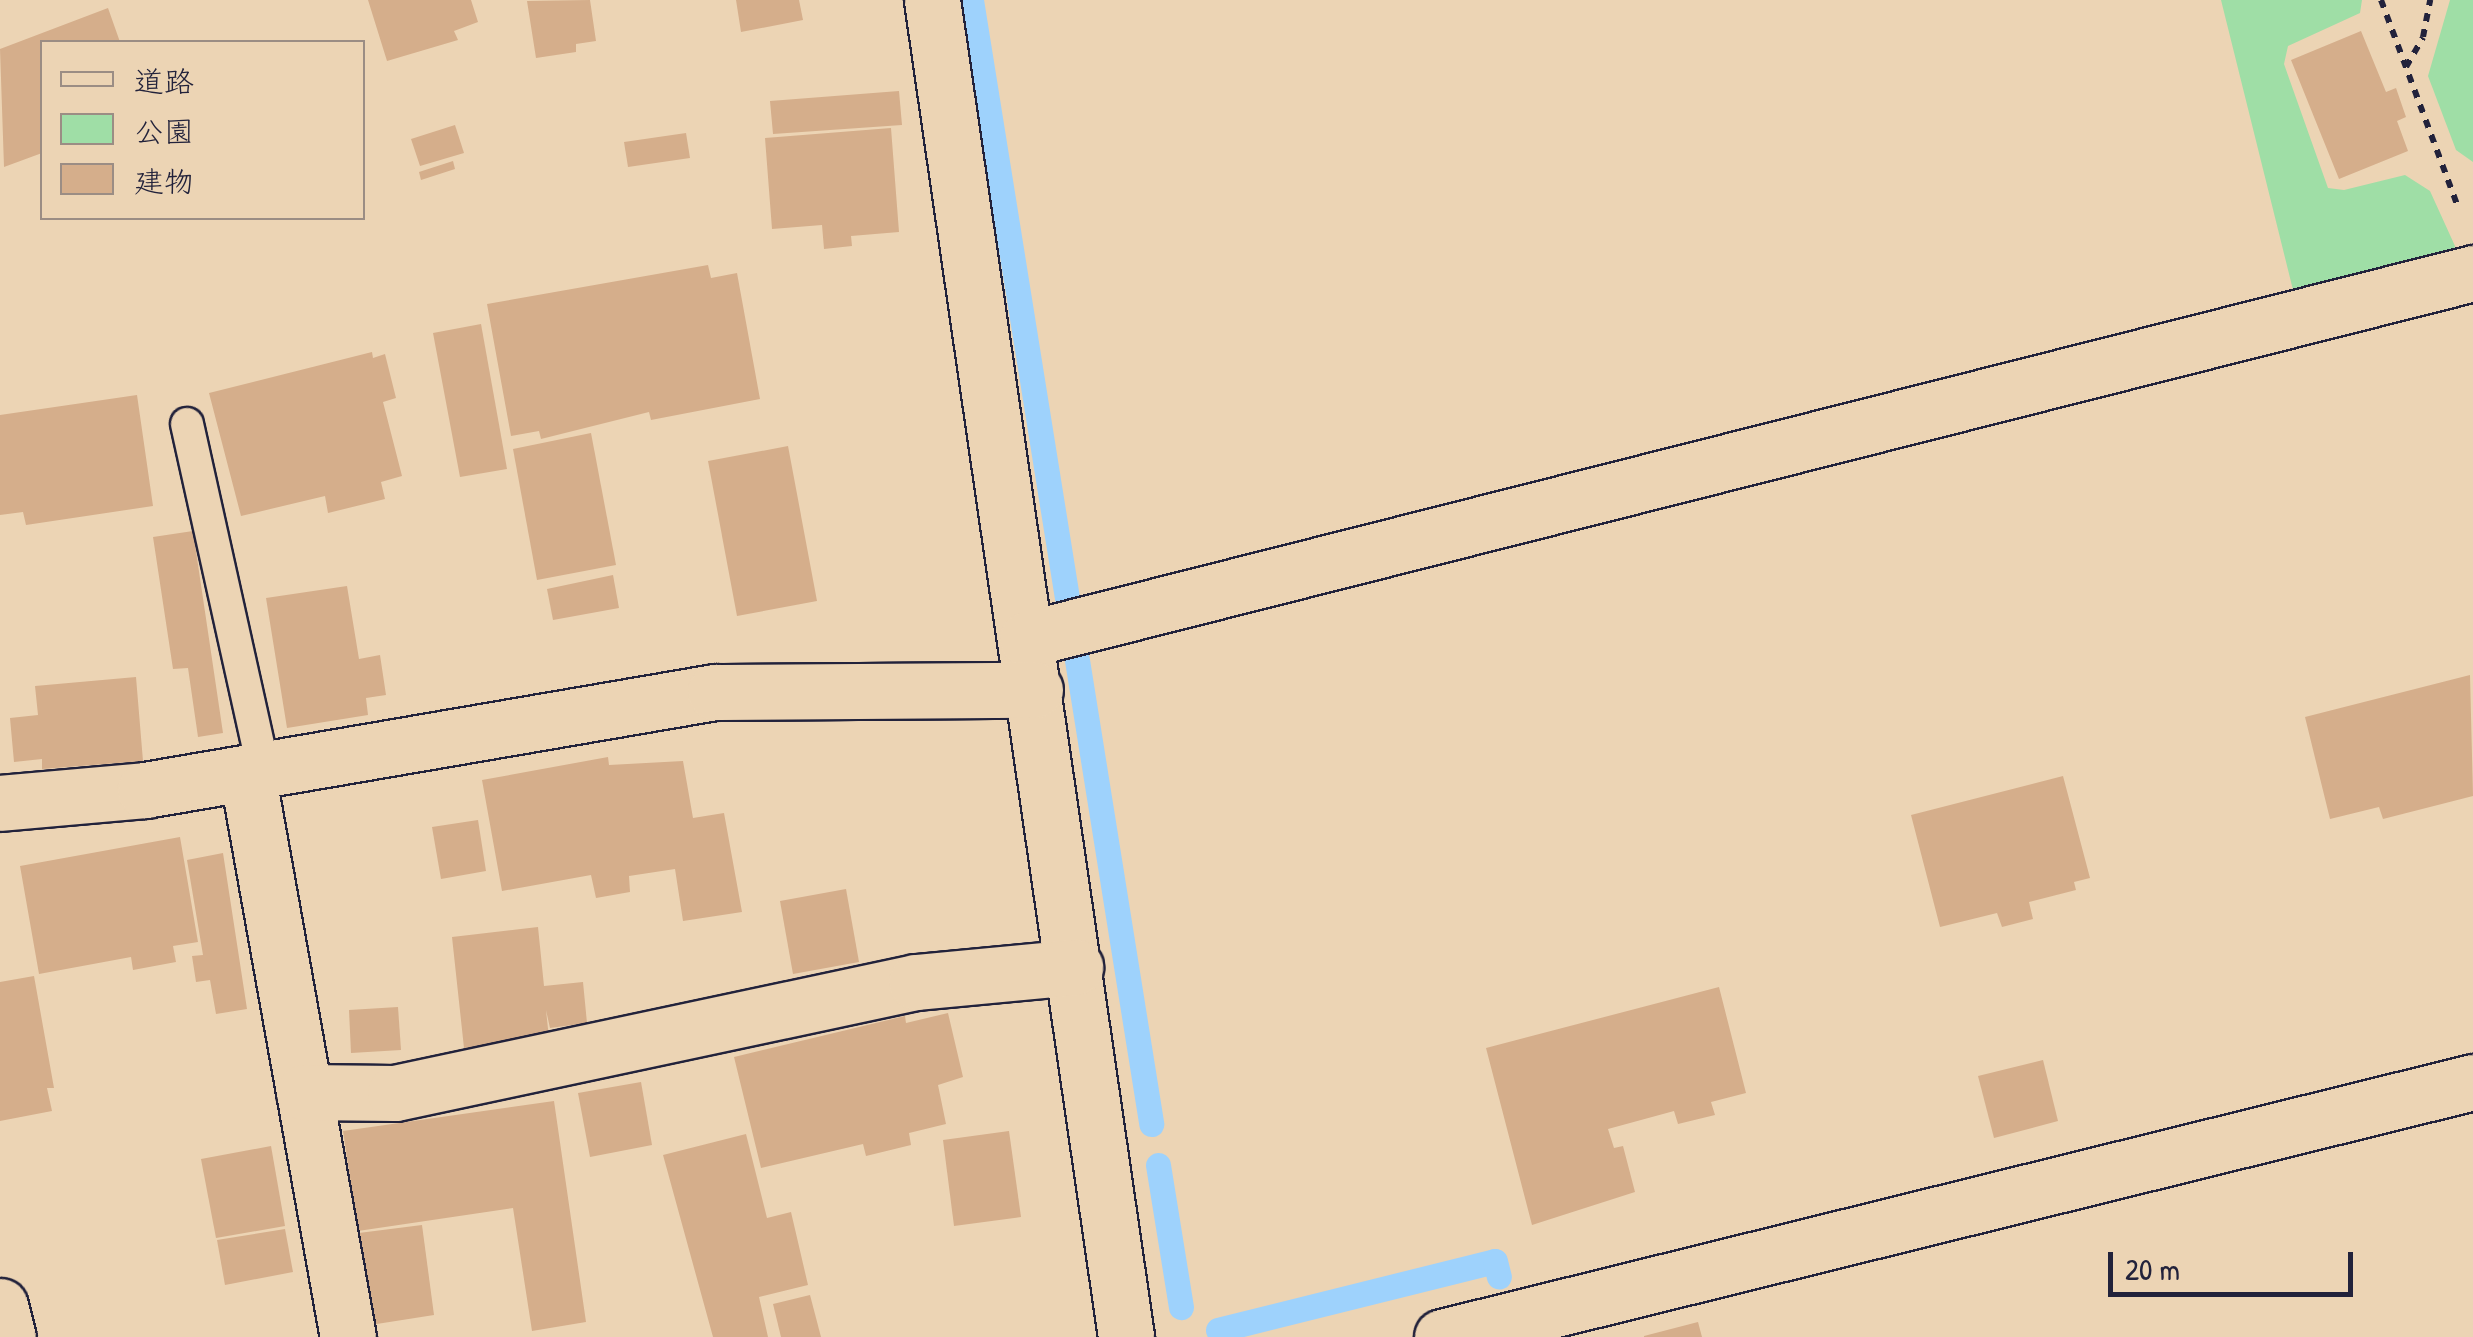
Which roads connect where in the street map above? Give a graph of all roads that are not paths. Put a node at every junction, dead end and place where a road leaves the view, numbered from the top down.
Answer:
1 (932, 0) edge
2 (2473, 273) edge
3 (187, 424) dead end
4 (1031, 664) junction
5 (256, 772) junction
6 (0, 802) edge
7 (1074, 967) junction
8 (2473, 1082) edge
9 (304, 1092) junction
10 (0, 1306) edge
11 (8, 1337) edge
12 (348, 1337) edge
13 (1126, 1337) edge
14 (1442, 1337) edge

1 - 4 street
2 - 4 street
3 - 5 lane
4 - 5 street
4 - 7 street
5 - 6 street
5 - 9 street
7 - 9 street
7 - 13 street
8 - 14 street
9 - 12 street
10 - 11 street

